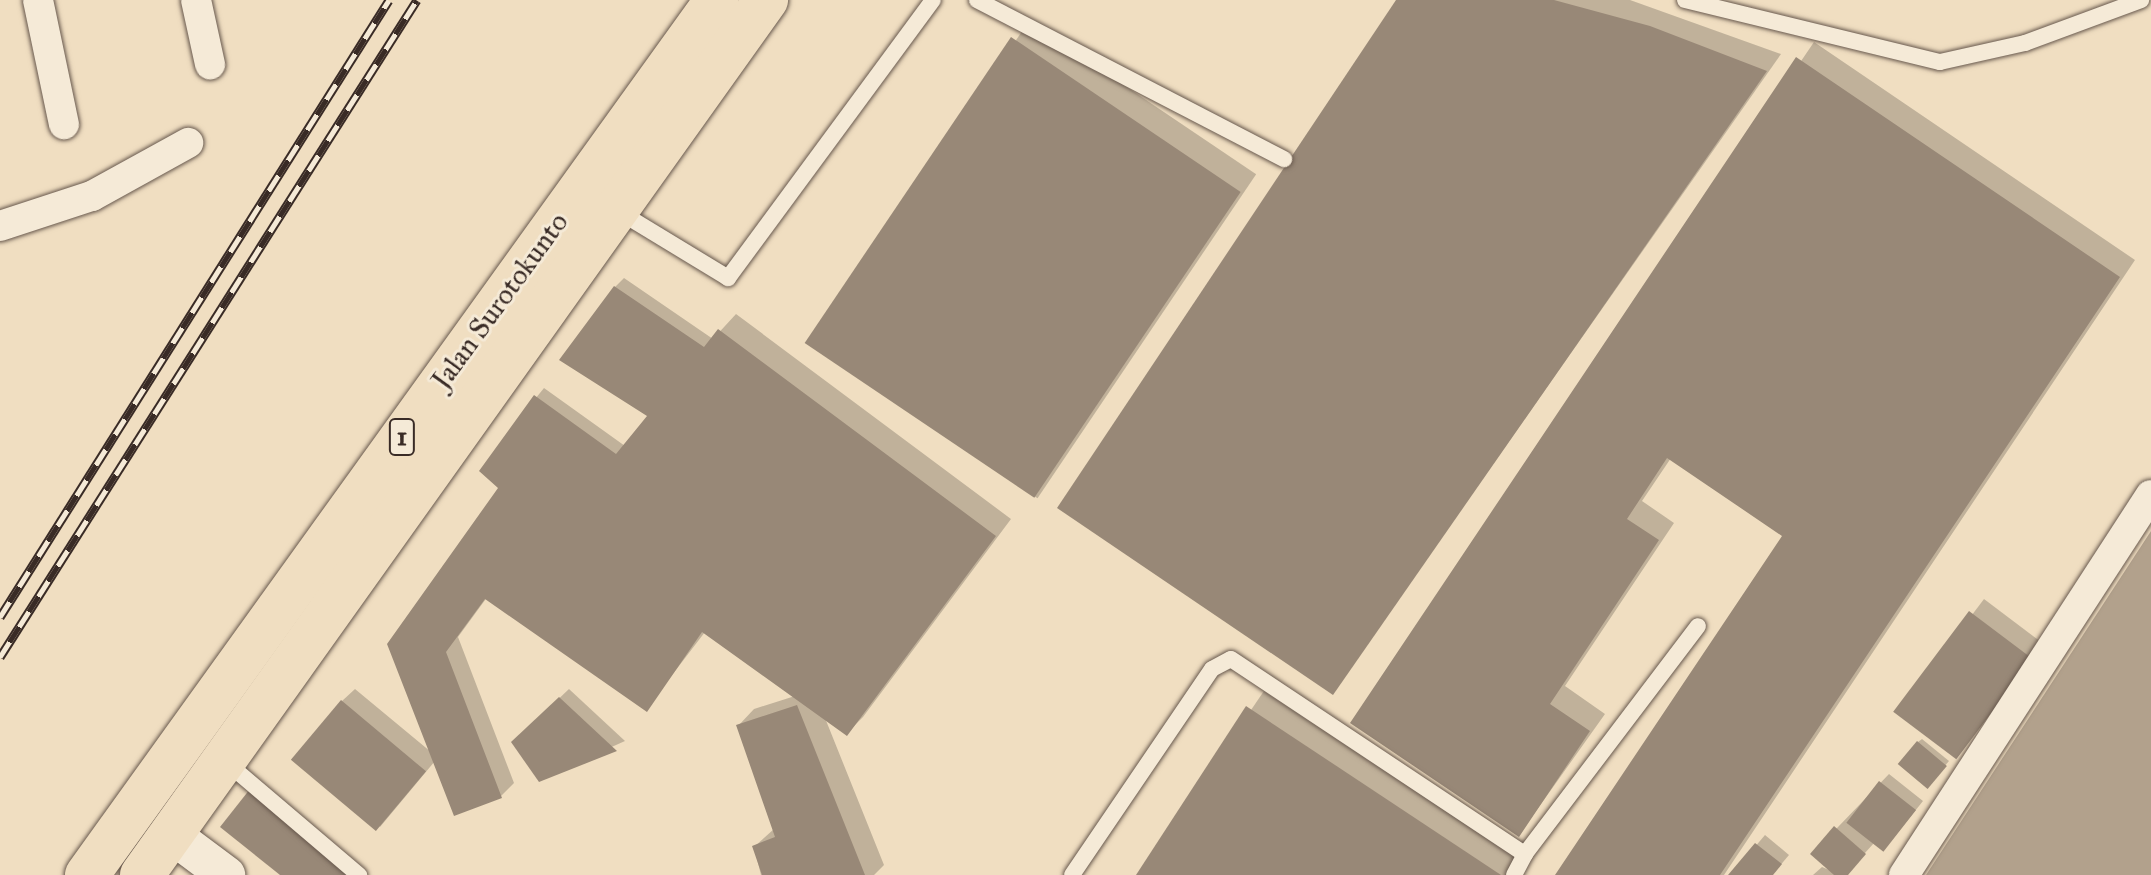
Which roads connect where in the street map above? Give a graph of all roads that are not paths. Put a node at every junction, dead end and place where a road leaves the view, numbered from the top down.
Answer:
1 (38, 0) edge
2 (196, 0) edge
3 (717, 0) edge
4 (766, 0) edge
5 (933, 0) edge
6 (977, 0) edge
7 (1685, 0) edge
8 (2141, 0) edge
9 (210, 64) dead end
10 (64, 124) dead end
11 (188, 143) dead end
12 (1284, 159) dead end
13 (616, 210) junction
14 (0, 226) edge
15 (2151, 495) edge
16 (1698, 626) dead end
17 (224, 760) junction
18 (171, 834) junction
19 (1525, 854) junction
20 (87, 875) edge
21 (142, 875) edge
22 (226, 875) edge
23 (359, 875) edge
24 (1072, 875) edge
25 (1514, 875) edge
26 (1904, 875) edge

1 - 10 street
2 - 9 street
3 - 20 main road, Jalan Surotokunto / 1
4 - 13 main road, Jalan Surotokunto / 1
5 - 13 lane
6 - 12 lane
7 - 8 lane
11 - 14 street
13 - 17 main road, Jalan Surotokunto / 1
15 - 26 street
16 - 19 lane
17 - 18 main road, Jalan Surotokunto / 1
17 - 23 lane
18 - 21 main road, Jalan Surotokunto / 1
18 - 22 street
19 - 24 lane
19 - 25 lane

